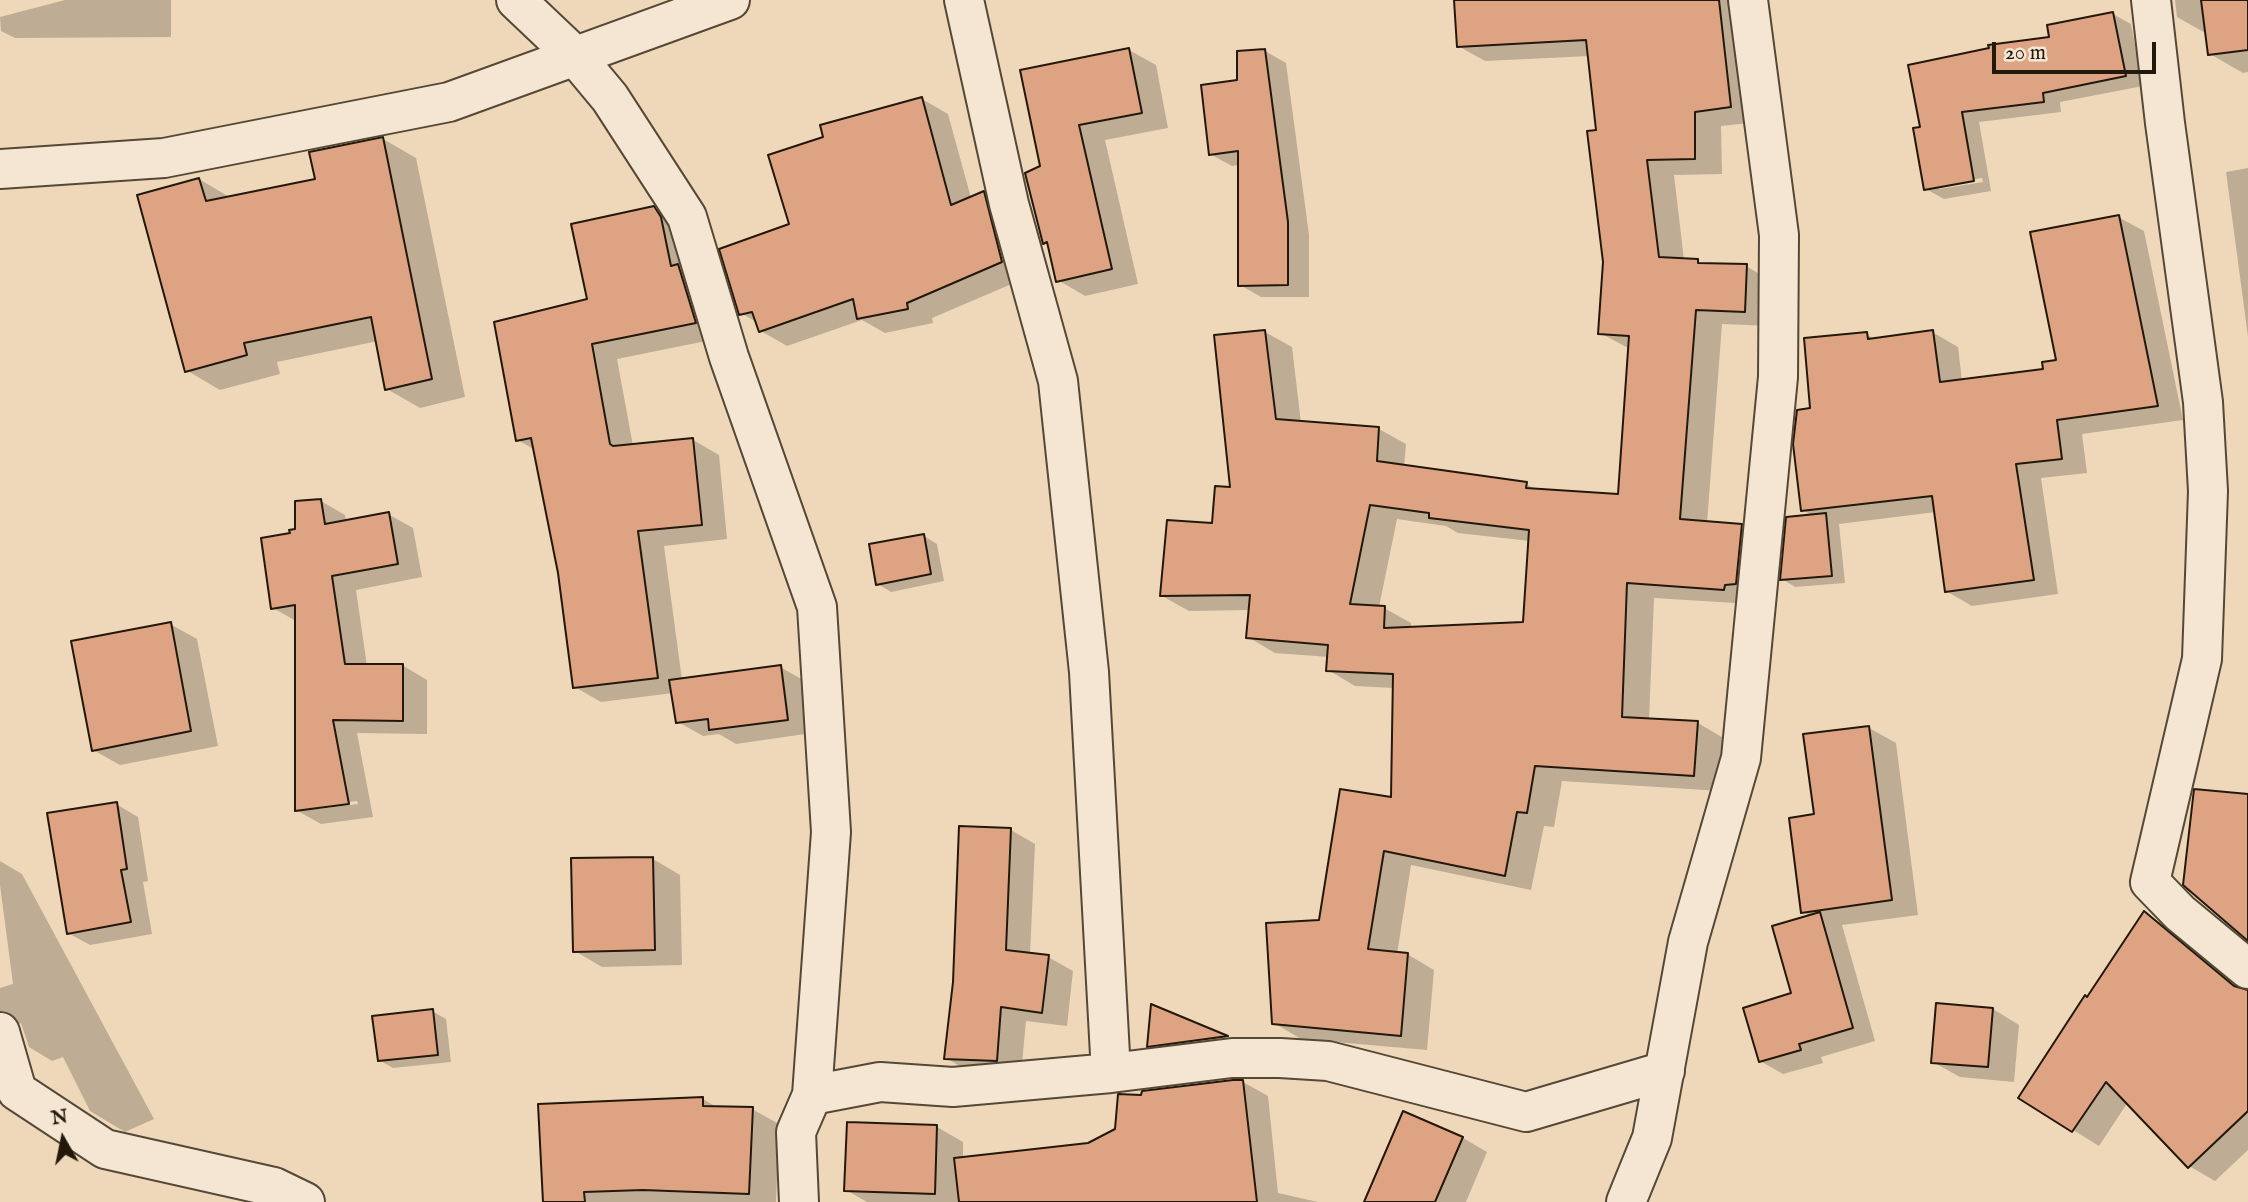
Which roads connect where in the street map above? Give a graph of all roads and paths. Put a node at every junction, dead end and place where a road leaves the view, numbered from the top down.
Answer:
1 (516, 0) edge
2 (730, 0) edge
3 (964, 0) edge
4 (1748, 0) edge
5 (2151, 0) edge
6 (575, 56) junction
7 (0, 169) edge
8 (2248, 969) edge
9 (0, 1032) edge
10 (1665, 1071) junction
11 (1111, 1073) junction
12 (812, 1095) junction
13 (305, 1202) edge
14 (799, 1202) edge
15 (1626, 1202) edge

1 - 6 street
2 - 6 street
3 - 11 street
4 - 10 street
5 - 8 street
6 - 7 street
6 - 12 street
9 - 13 street
10 - 11 street
10 - 15 street
11 - 12 street
12 - 14 street

